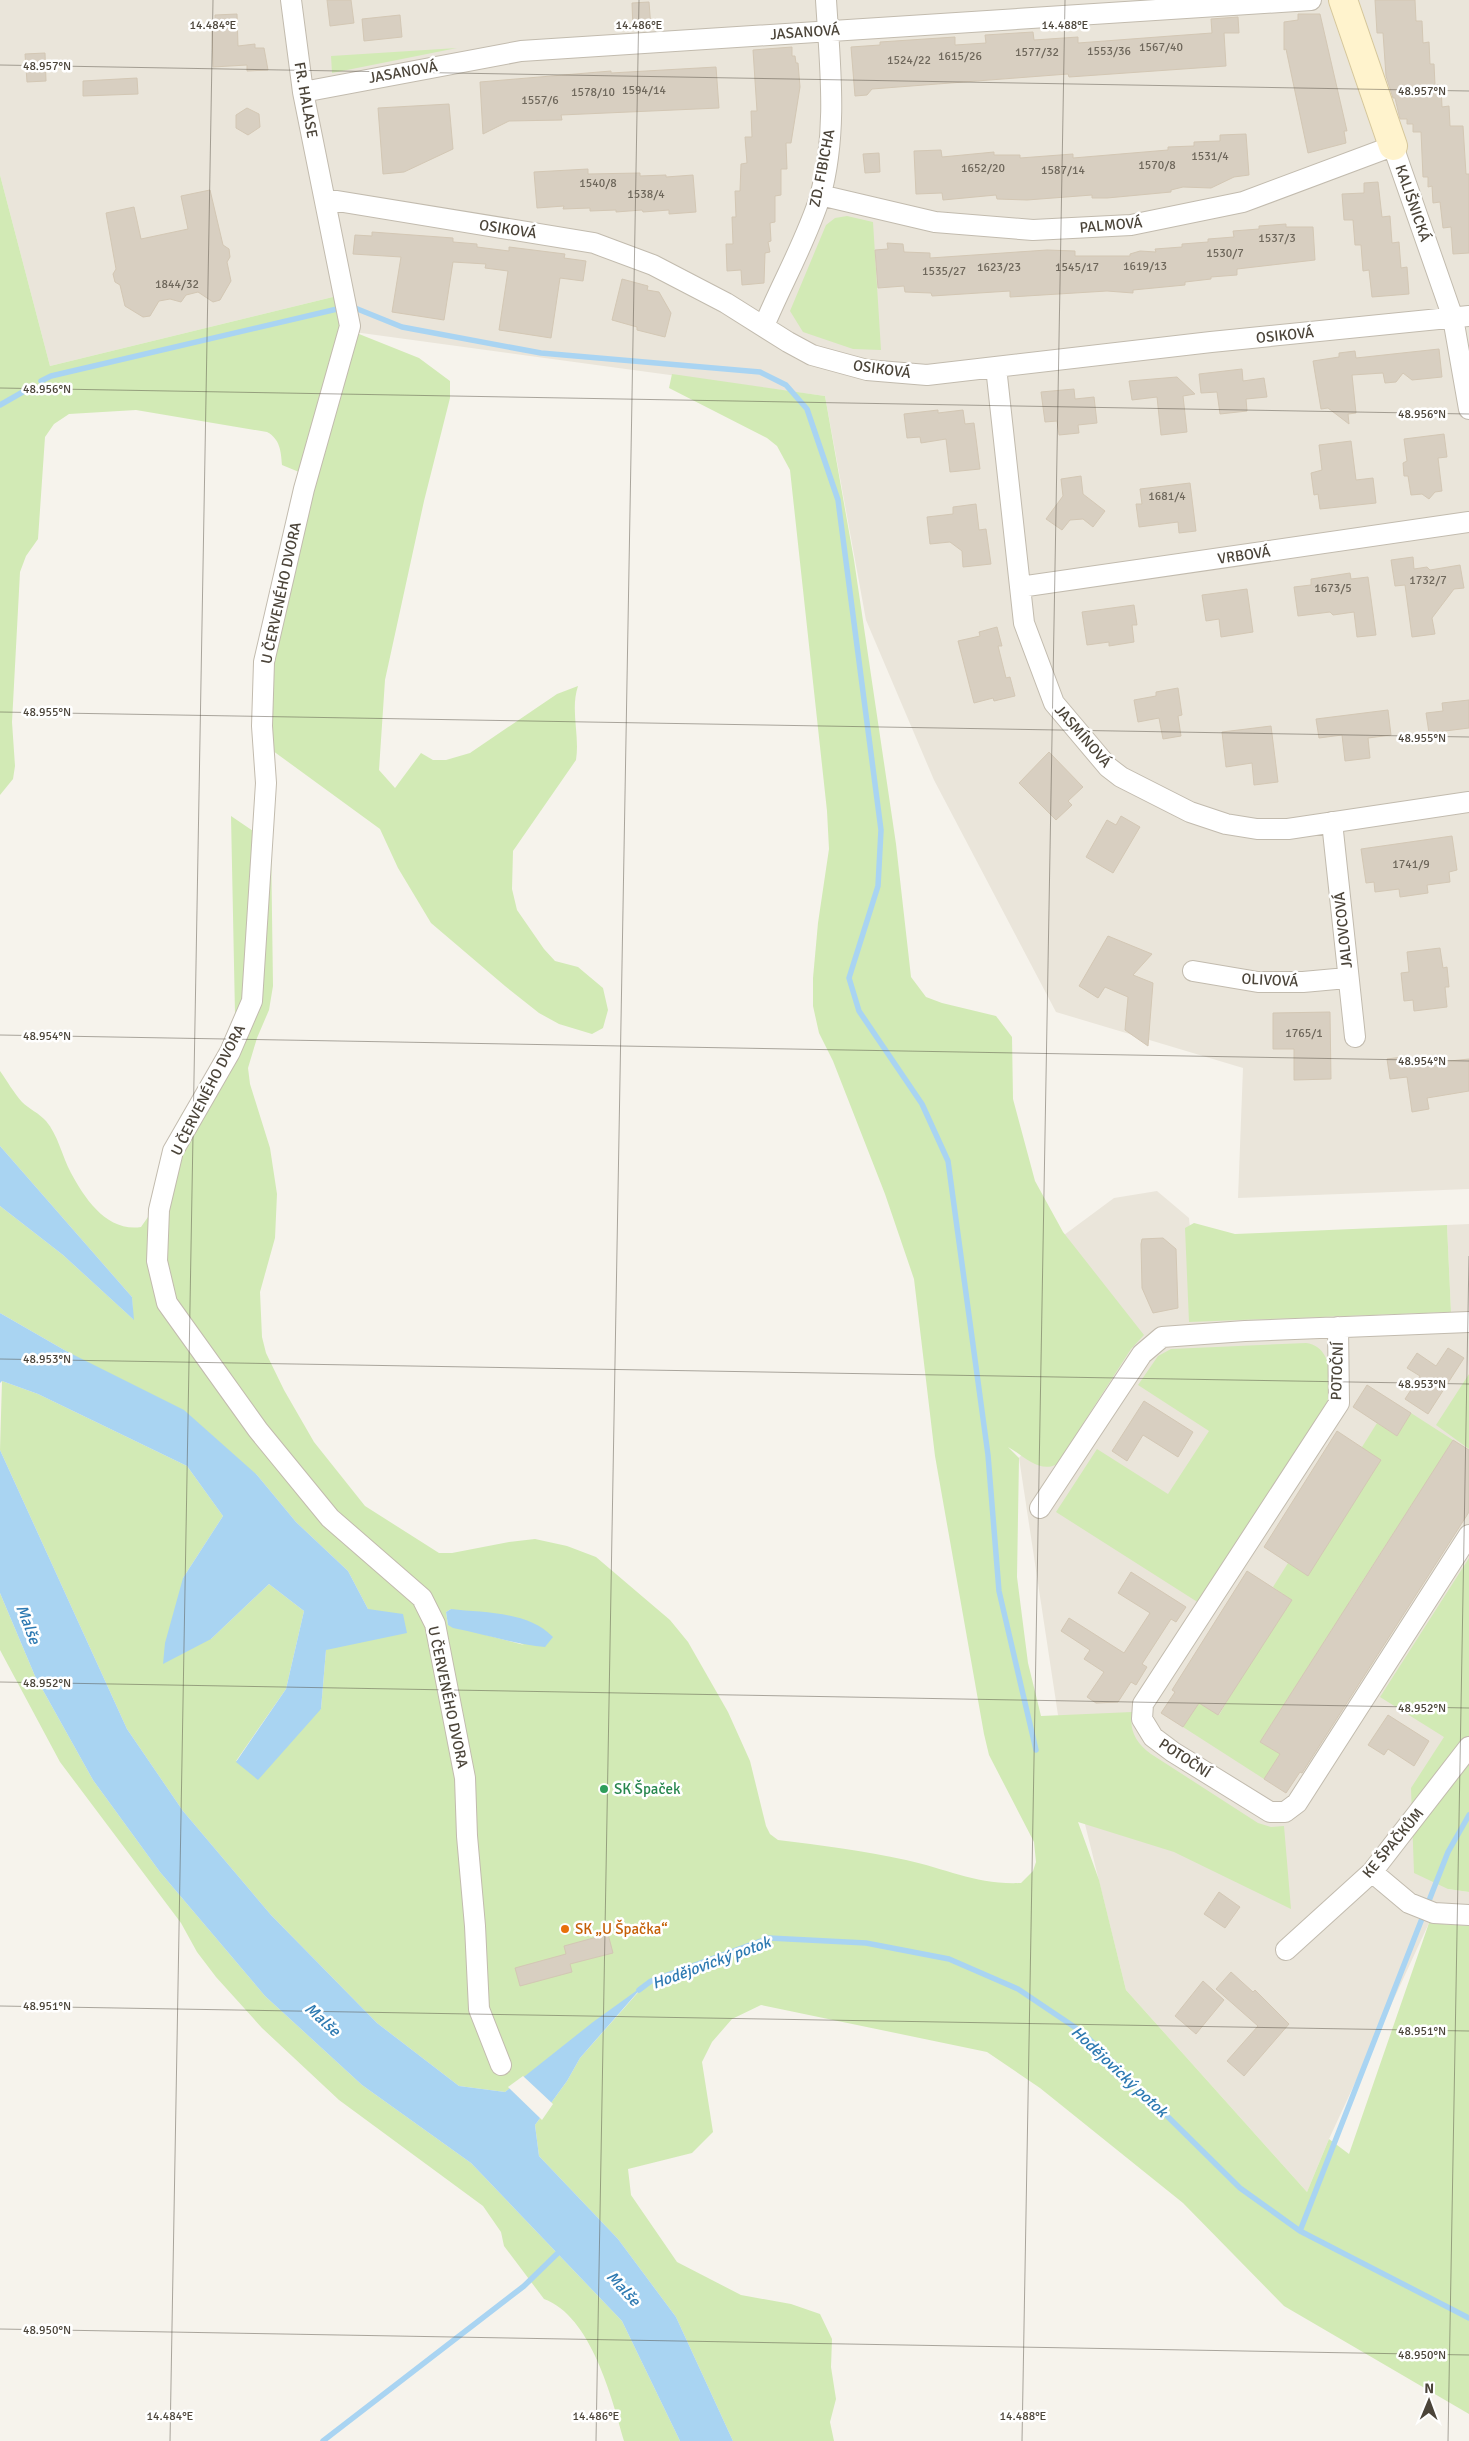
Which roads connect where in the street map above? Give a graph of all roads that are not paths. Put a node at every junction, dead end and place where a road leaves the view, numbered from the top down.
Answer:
1 (291, 0) edge
2 (826, 0) edge
3 (1311, 0) edge
4 (1343, 0) edge
5 (828, 31) junction
6 (303, 92) junction
7 (1392, 146) junction
8 (820, 195) junction
9 (325, 199) junction
10 (1461, 317) edge
11 (764, 326) junction
12 (996, 367) junction
13 (1469, 409) edge
14 (1469, 522) edge
15 (1020, 587) junction
16 (1469, 802) edge
17 (1332, 822) junction
18 (1193, 971) dead end
19 (1347, 978) junction
20 (1355, 1037) dead end
21 (1469, 1322) edge
22 (1338, 1327) junction
23 (1040, 1508) dead end
24 (1469, 1535) edge
25 (1469, 1748) edge
26 (1372, 1872) junction
27 (1469, 1916) edge
28 (1286, 1950) dead end
29 (501, 2065) dead end

1 - 6 street, FR. HALASE
2 - 5 street, ZD. FIBICHA
3 - 5 street, JASANOVÁ
4 - 7 street, KALIŠNICKÁ
5 - 6 street, JASANOVÁ
5 - 8 street, ZD. FIBICHA
6 - 9 street, FR. HALASE
7 - 8 street, PALMOVÁ
7 - 10 street, KALIŠNICKÁ
8 - 11 street, ZD. FIBICHA
9 - 11 street, OSIKOVÁ
9 - 29 street, U ČERVENÉHO DVORA
10 - 12 street, OSIKOVÁ
10 - 13 street, KALIŠNICKÁ
11 - 12 street, OSIKOVÁ
12 - 15 street, JASMÍNOVÁ
14 - 15 street, VRBOVÁ
15 - 17 street, JASMÍNOVÁ
16 - 17 street, JASMÍNOVÁ
17 - 19 street, JALOVCOVÁ
18 - 19 street, OLIVOVÁ
19 - 20 street, JALOVCOVÁ
21 - 22 street, POTOČNÍ
22 - 23 street, POTOČNÍ
22 - 24 street, POTOČNÍ
25 - 26 street, KE ŠPAČKŮM
26 - 27 street
26 - 28 street, KE ŠPAČKŮM

